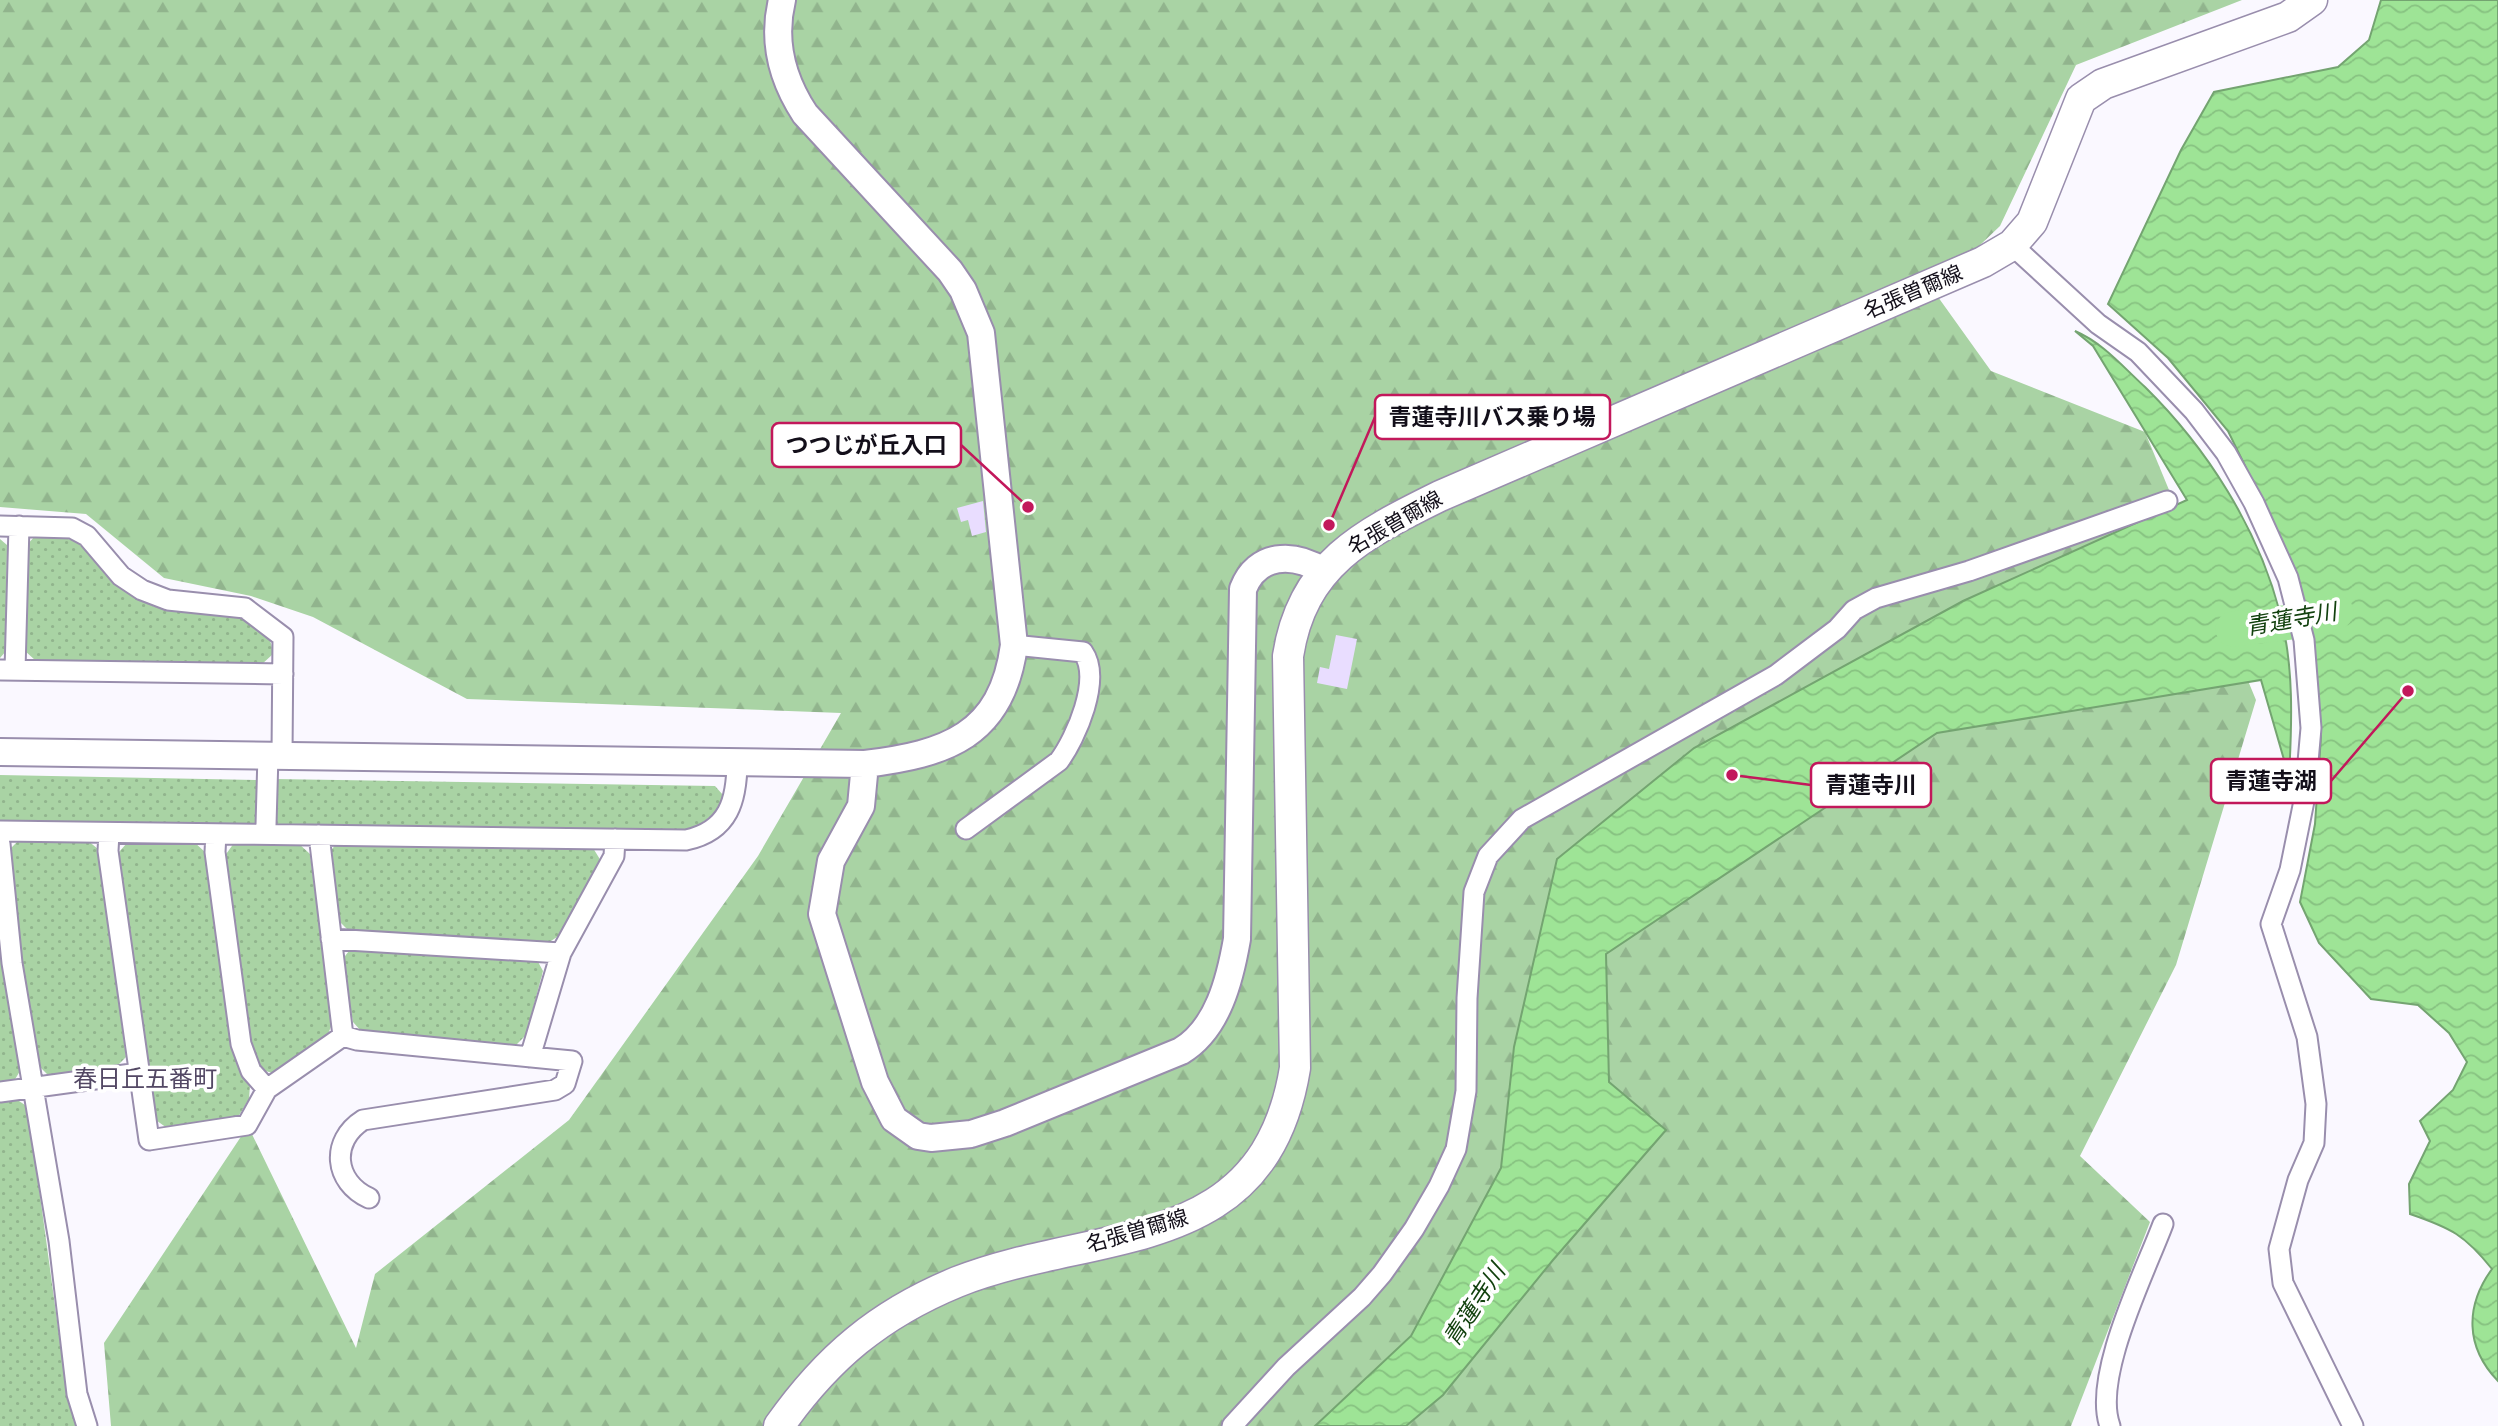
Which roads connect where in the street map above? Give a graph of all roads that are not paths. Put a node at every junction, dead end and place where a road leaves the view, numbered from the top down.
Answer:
1 (782, 0) edge
2 (2312, 0) edge
3 (2012, 245) junction
4 (2167, 501) dead end
5 (9, 526) edge
6 (1323, 571) junction
7 (1014, 645) junction
8 (8, 670) edge
9 (283, 674) junction
10 (0, 752) edge
11 (275, 755) junction
12 (737, 761) junction
13 (865, 764) junction
14 (266, 825) dead end
15 (967, 829) dead end
16 (0, 831) edge
17 (109, 833) junction
18 (216, 834) junction
19 (320, 835) junction
20 (615, 839) junction
21 (0, 844) edge
22 (331, 939) junction
23 (561, 953) junction
24 (343, 1036) junction
25 (530, 1057) junction
26 (139, 1073) junction
27 (34, 1087) junction
28 (267, 1089) junction
29 (0, 1092) edge
30 (369, 1198) dead end
31 (2163, 1224) dead end
32 (87, 1426) edge
33 (779, 1426) edge
34 (1232, 1426) edge
35 (2110, 1426) edge
36 (2353, 1426) edge

1 - 7 street
2 - 3 main road, 名張曽爾線
3 - 6 main road, 名張曽爾線
3 - 36 street
4 - 34 street
5 - 8 street
5 - 9 street
6 - 13 street
6 - 33 main road, 名張曽爾線
7 - 13 street
7 - 15 street
8 - 9 street
9 - 11 street
10 - 11 street
11 - 12 street
11 - 14 street
12 - 13 street
12 - 20 street
16 - 17 street
17 - 18 street
17 - 26 street
18 - 19 street
18 - 28 street
19 - 20 street
19 - 22 street
20 - 23 street
21 - 27 street
22 - 23 street
22 - 24 street
23 - 25 street
24 - 25 street
24 - 28 street
25 - 30 street
26 - 27 street
26 - 28 street
27 - 29 street
27 - 32 street
31 - 35 street

